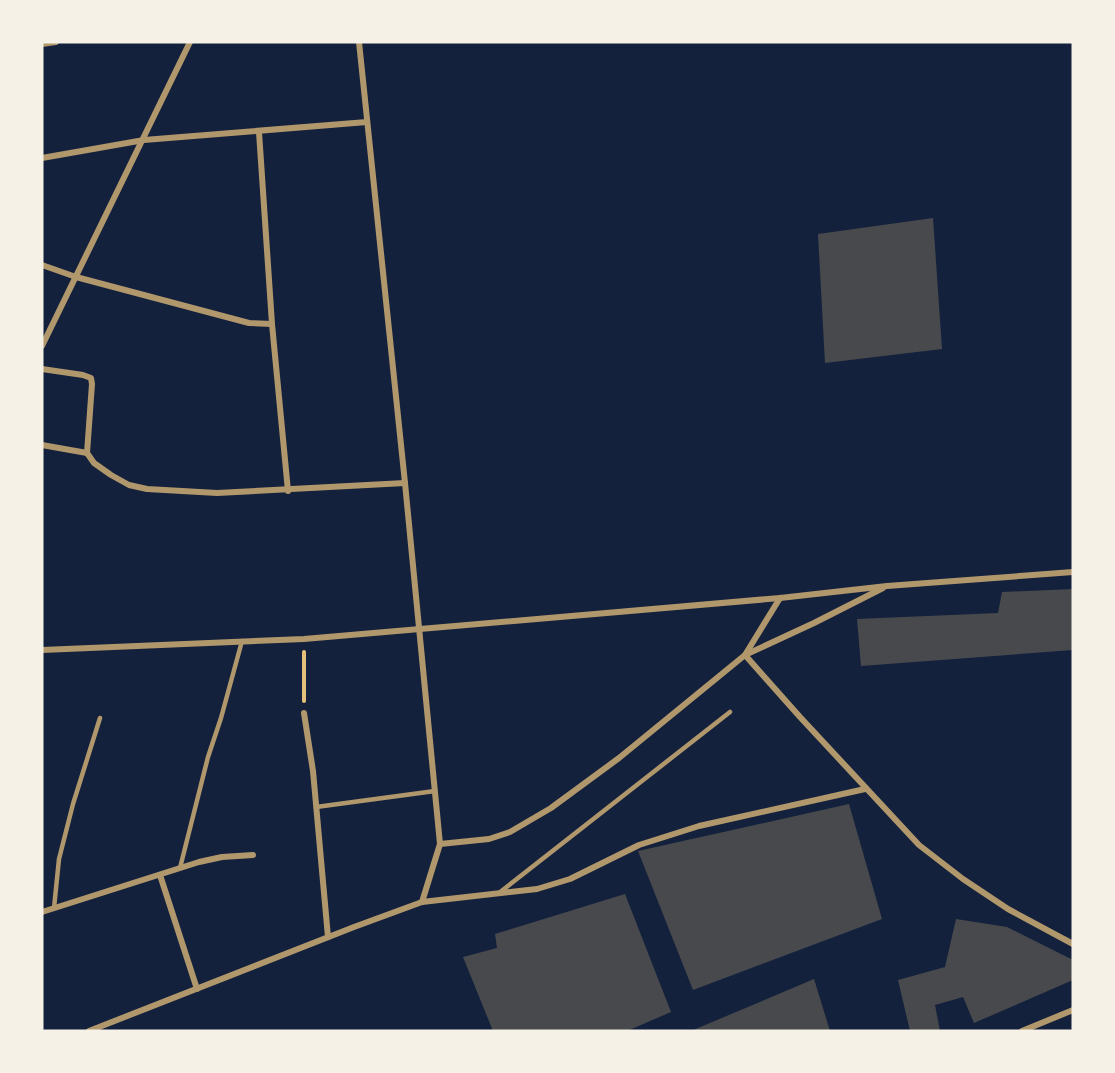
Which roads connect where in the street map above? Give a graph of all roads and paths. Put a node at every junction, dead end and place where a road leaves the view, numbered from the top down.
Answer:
1 (56, 42) edge
2 (190, 42) edge
3 (359, 42) edge
4 (42, 44) edge
5 (367, 122) junction
6 (259, 132) junction
7 (144, 140) junction
8 (42, 158) edge
9 (42, 265) edge
10 (76, 277) junction
11 (272, 324) junction
12 (42, 346) edge
13 (42, 369) edge
14 (42, 445) edge
15 (87, 453) junction
16 (405, 483) junction
17 (288, 490) junction
18 (1073, 572) edge
19 (887, 586) junction
20 (780, 598) junction
21 (418, 628) junction
22 (304, 639) junction
23 (242, 641) junction
24 (42, 650) edge
25 (745, 655) junction
26 (730, 712) dead end
27 (304, 713) joint
28 (100, 718) dead end
29 (865, 789) junction
30 (435, 792) junction
31 (316, 807) junction
32 (440, 844) junction
33 (253, 855) dead end
34 (180, 868) junction
35 (160, 875) junction
36 (497, 895) junction
37 (422, 902) junction
38 (54, 908) junction
39 (42, 912) edge
40 (328, 937) junction
41 (1073, 944) edge
42 (197, 989) junction
43 (1073, 1010) edge
44 (89, 1031) edge
45 (1022, 1031) edge

1 - 4 street
2 - 7 street
3 - 5 street
5 - 6 street
5 - 16 street
6 - 7 street
6 - 11 street
7 - 8 street
7 - 10 street
9 - 10 street
10 - 11 street
10 - 12 street
11 - 17 street
13 - 15 street
14 - 15 street
15 - 17 street
16 - 17 street
16 - 21 street
18 - 19 street
19 - 20 street
19 - 25 street
20 - 21 street
20 - 25 street
21 - 22 street
21 - 30 street
22 - 23 street
22 - 27 path
23 - 24 street
23 - 34 lane
25 - 29 street
25 - 32 street
26 - 36 lane
27 - 31 street
28 - 38 lane
29 - 36 street
29 - 41 street
30 - 31 lane
30 - 32 street
31 - 40 street
32 - 37 street
33 - 34 street
34 - 35 street
35 - 38 street
35 - 42 street
36 - 37 street
37 - 40 street
38 - 39 street
40 - 42 street
42 - 44 street
43 - 45 street

